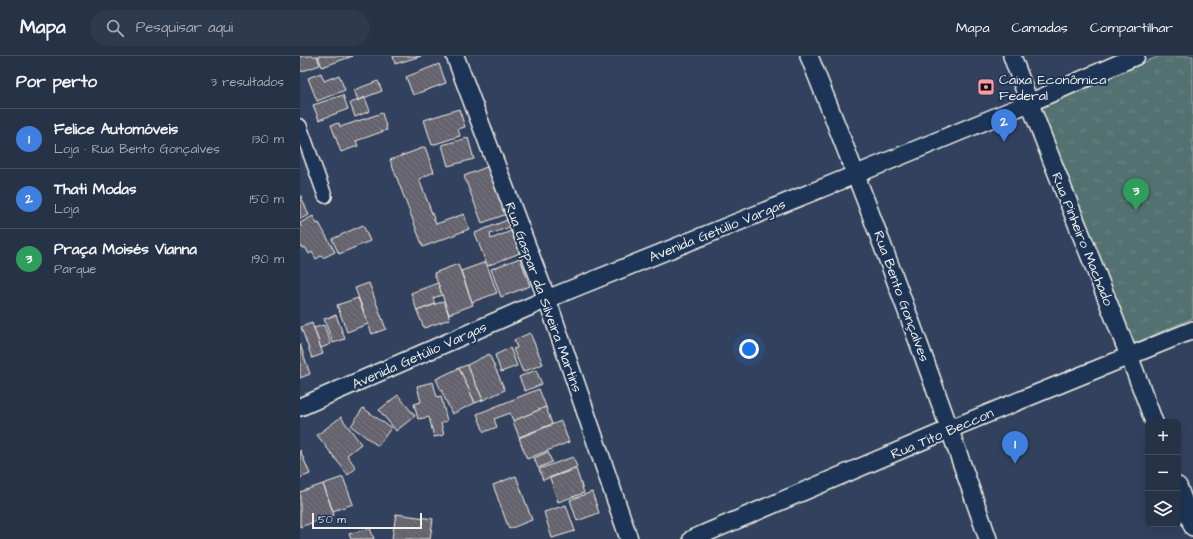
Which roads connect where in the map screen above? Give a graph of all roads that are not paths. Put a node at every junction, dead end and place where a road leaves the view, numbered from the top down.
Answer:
1 (455, 56) edge
2 (809, 56) edge
3 (1012, 56) edge
4 (1136, 56) edge
5 (1029, 103) junction
6 (300, 126) edge
7 (857, 174) junction
8 (325, 196) dead end
9 (547, 299) junction
10 (1193, 330) edge
11 (1130, 356) junction
12 (300, 407) edge
13 (1153, 419) edge
14 (950, 429) junction
15 (1180, 491) edge
16 (1193, 527) edge
17 (629, 539) edge
18 (692, 539) edge
19 (988, 539) edge

1 - 9 street, Rua Gaspar da Silveira Martins
2 - 7 street, Rua Bento Gonçalves
3 - 5 street, Rua Pinheiro Machado
4 - 5 street, Avenida Getúlio Vargas
5 - 7 street, Avenida Getúlio Vargas
5 - 11 street, Rua Pinheiro Machado
6 - 8 street
7 - 9 street, Avenida Getúlio Vargas
7 - 14 street, Rua Bento Gonçalves
9 - 12 street, Avenida Getúlio Vargas
9 - 17 street, Rua Gaspar da Silveira Martins
10 - 11 street, Rua Tito Beccon
11 - 13 street, Rua Pinheiro Machado
11 - 14 street, Rua Tito Beccon
14 - 18 street, Rua Tito Beccon
14 - 19 street, Rua Bento Gonçalves
15 - 16 street

